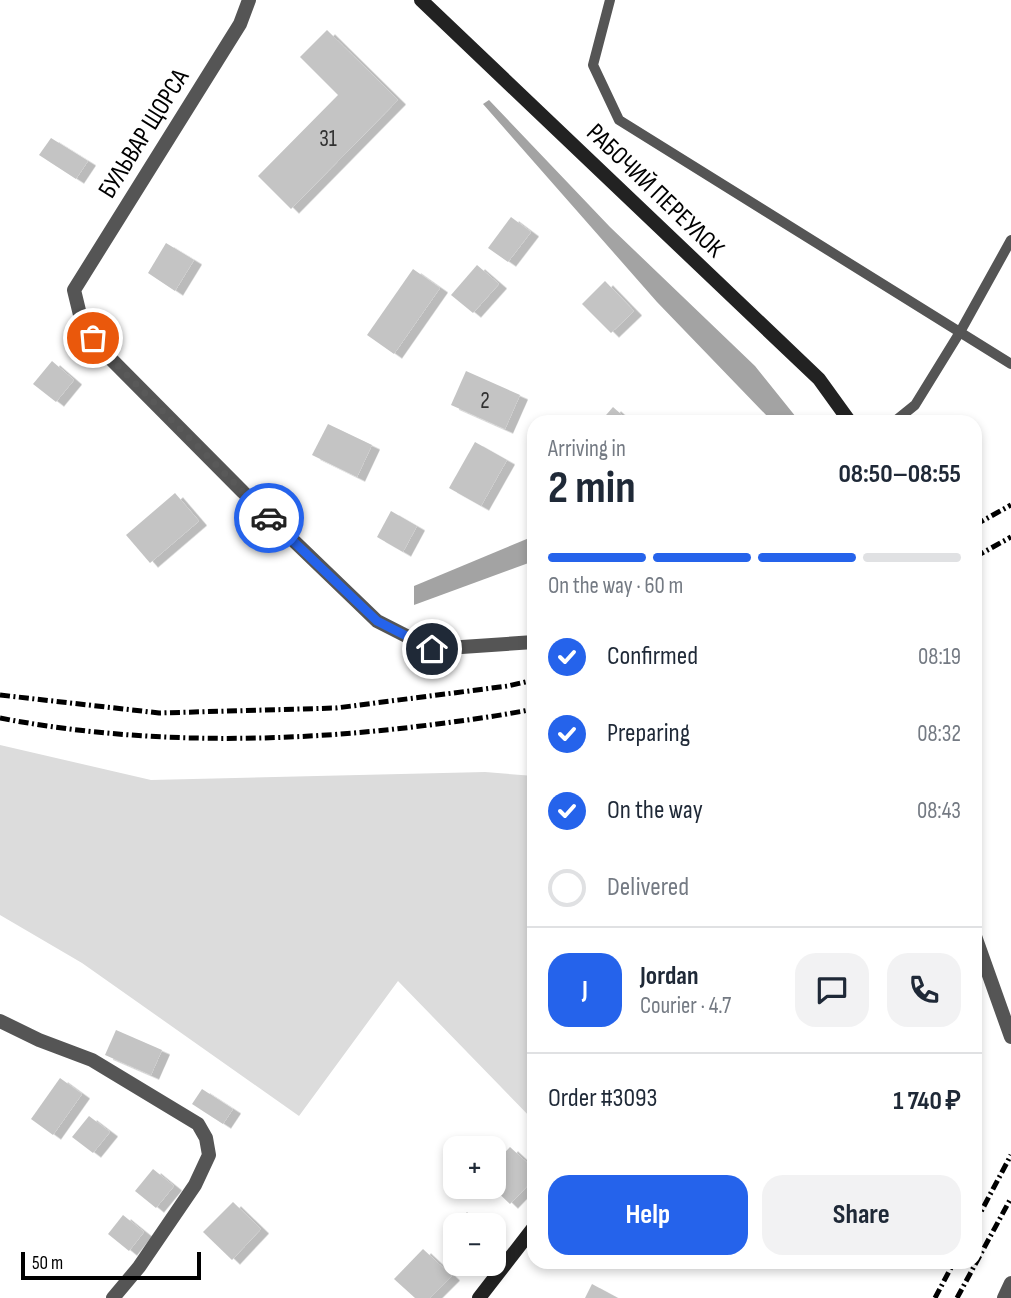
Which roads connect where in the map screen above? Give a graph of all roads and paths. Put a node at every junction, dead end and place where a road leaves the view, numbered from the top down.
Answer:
1 (248, 0) edge
2 (421, 0) edge
3 (610, 0) edge
4 (1011, 240) edge
5 (960, 332) junction
6 (1011, 364) edge
7 (845, 415) edge
8 (903, 415) edge
9 (527, 642) edge
10 (982, 956) edge
11 (0, 1021) edge
12 (1011, 1037) edge
13 (527, 1236) edge
14 (1011, 1283) edge
15 (113, 1298) edge
16 (479, 1298) edge
17 (1004, 1298) edge

1 - 9 street, БУЛЬВАР ЩОРСА
2 - 7 street, РАБОЧИЙ ПЕРЕУЛОК
3 - 5 lane
4 - 5 lane
5 - 6 lane
5 - 8 lane
10 - 12 street
11 - 15 street
13 - 16 street
14 - 17 street

